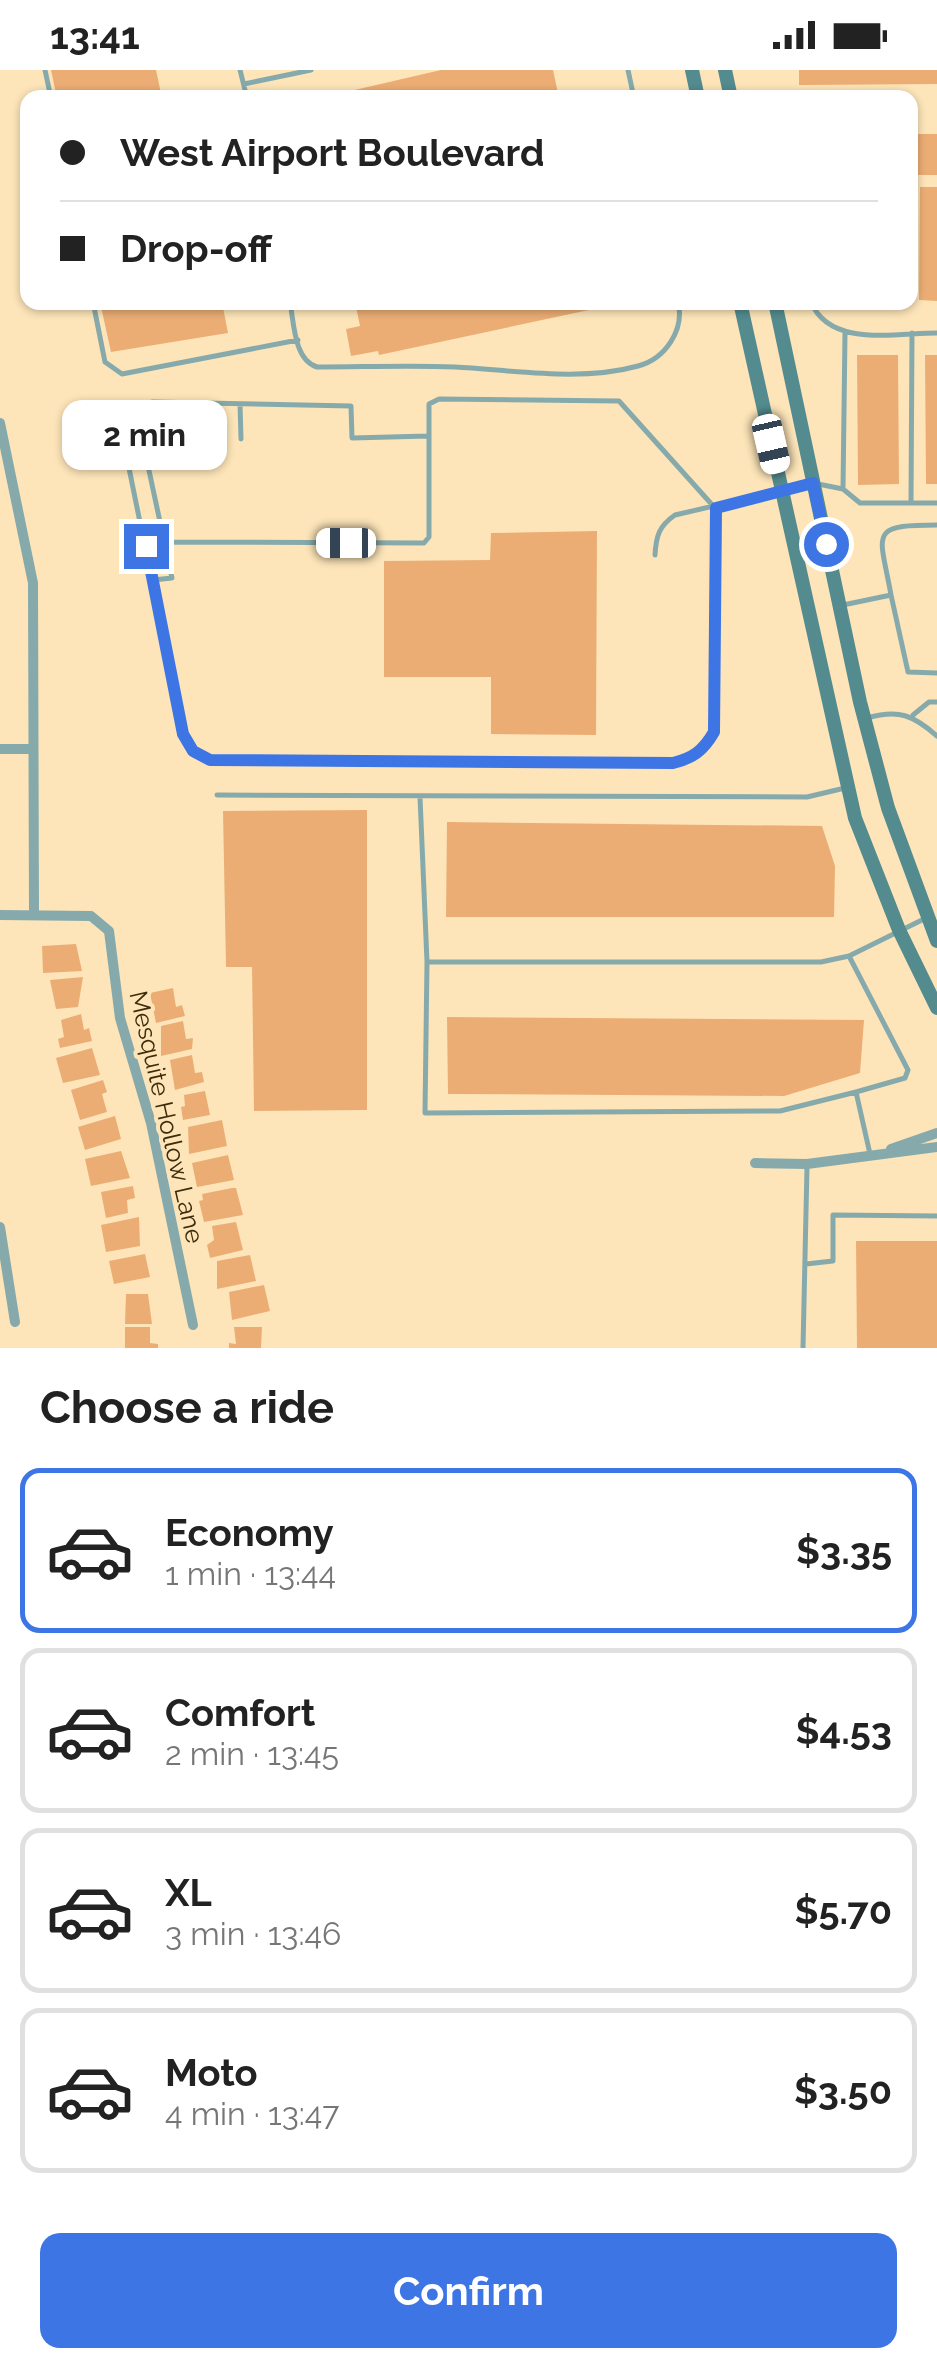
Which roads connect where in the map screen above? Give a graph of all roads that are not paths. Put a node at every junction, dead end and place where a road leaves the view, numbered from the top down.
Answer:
1 (240, 70) edge
2 (311, 70) edge
3 (244, 84) junction
4 (245, 90) edge
5 (95, 310) edge
6 (292, 310) edge
7 (679, 310) edge
8 (742, 310) edge
9 (777, 310) edge
10 (814, 310) edge
11 (912, 332) junction
12 (937, 332) edge
13 (845, 333) junction
14 (298, 340) junction
15 (240, 404) junction
16 (117, 409) dead end
17 (0, 423) edge
18 (429, 436) junction
19 (240, 440) dead end
20 (4, 465) edge
21 (813, 483) junction
22 (842, 488) junction
23 (782, 492) junction
24 (910, 503) junction
25 (937, 503) edge
26 (716, 508) junction
27 (937, 525) edge
28 (164, 542) junction
29 (656, 556) dead end
30 (153, 580) junction
31 (890, 595) junction
32 (839, 606) junction
33 (937, 672) edge
34 (937, 702) edge
35 (913, 715) junction
36 (864, 719) junction
37 (937, 736) edge
38 (0, 749) edge
39 (31, 749) junction
40 (848, 787) junction
41 (217, 794) dead end
42 (420, 797) junction
43 (34, 913) junction
44 (0, 914) edge
45 (926, 917) junction
46 (899, 930) junction
47 (937, 942) edge
48 (850, 956) junction
49 (427, 962) junction
50 (937, 1008) edge
51 (856, 1092) junction
52 (937, 1133) edge
53 (937, 1147) edge
54 (872, 1156) junction
55 (755, 1163) dead end
56 (807, 1164) junction
57 (937, 1216) edge
58 (0, 1227) edge
59 (806, 1264) junction
60 (15, 1322) dead end
61 (194, 1326) dead end
62 (803, 1348) edge

1 - 3 lane
2 - 3 lane
3 - 4 lane
5 - 14 lane
6 - 14 lane
7 - 14 lane
8 - 23 main road
9 - 21 main road
10 - 13 lane
11 - 12 lane
11 - 13 lane
11 - 24 lane
13 - 22 lane
15 - 18 lane
15 - 19 lane
15 - 28 lane
16 - 30 lane
17 - 20 street
18 - 26 lane
18 - 28 lane
20 - 39 street
21 - 22 lane
21 - 23 lane
21 - 32 main road
22 - 24 lane
23 - 26 lane
23 - 40 main road
24 - 25 lane
26 - 29 lane
26 - 30 lane
27 - 31 lane
28 - 30 lane
31 - 32 lane
31 - 33 lane
32 - 36 main road
34 - 35 lane
35 - 36 lane
35 - 37 lane
36 - 45 main road
38 - 39 street
39 - 43 street
40 - 42 lane
40 - 46 main road
41 - 42 lane
42 - 49 lane
43 - 44 street
43 - 61 street, Mesquite Hollow Lane
45 - 46 lane
45 - 47 main road
46 - 48 lane
46 - 50 main road
48 - 49 lane
48 - 51 lane
49 - 51 lane
51 - 54 lane
52 - 54 street
53 - 54 street
54 - 56 street
55 - 56 street
56 - 59 lane
57 - 59 lane
58 - 60 street
59 - 62 lane

